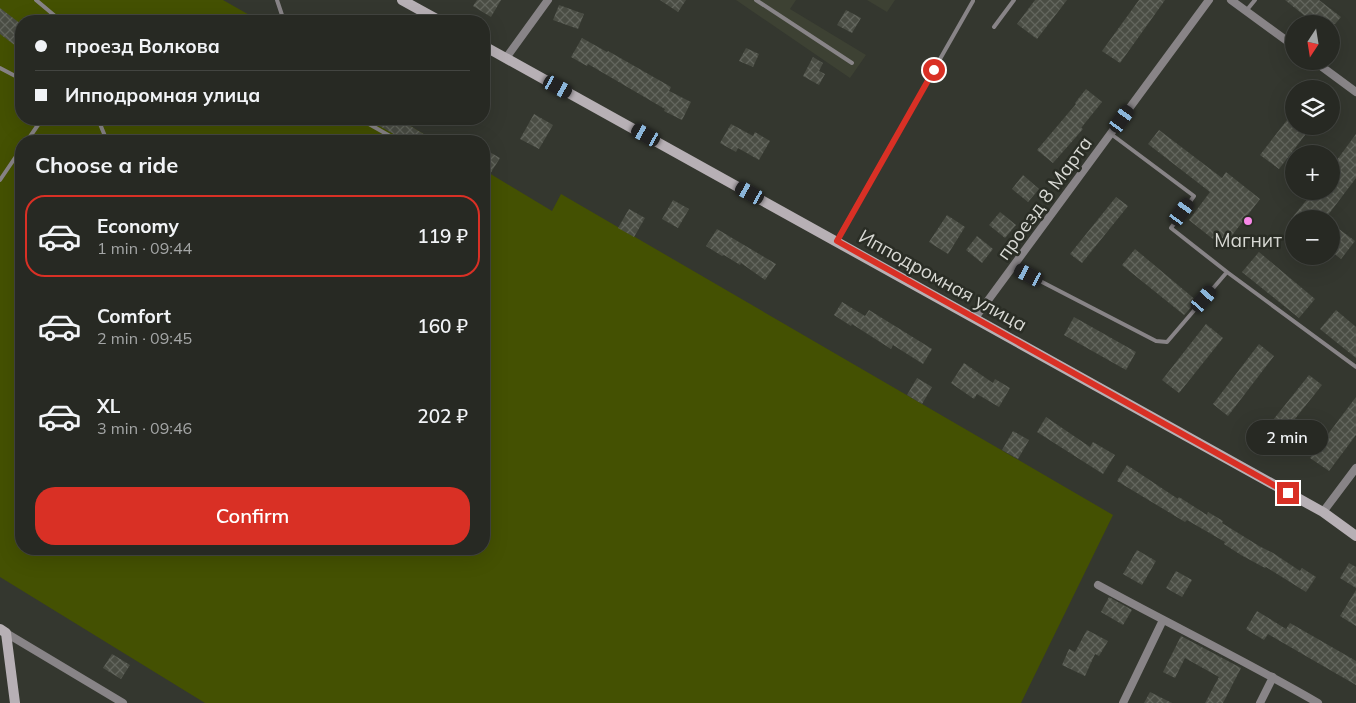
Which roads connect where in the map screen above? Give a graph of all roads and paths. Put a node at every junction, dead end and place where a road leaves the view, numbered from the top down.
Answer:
1 (36, 0) edge
2 (277, 0) edge
3 (402, 0) edge
4 (548, 0) edge
5 (756, 0) edge
6 (1014, 0) edge
7 (1209, 0) edge
8 (1231, 0) edge
9 (1255, 0) edge
10 (973, 1) edge
11 (1246, 11) junction
12 (54, 15) edge
13 (282, 15) edge
14 (429, 15) edge
15 (994, 27) dead end
16 (1285, 39) edge
17 (490, 49) edge
18 (506, 58) junction
19 (852, 63) dead end
20 (0, 68) edge
21 (1326, 70) edge
22 (15, 76) edge
23 (1356, 92) edge
24 (371, 125) edge
25 (1110, 134) junction
26 (389, 135) edge
27 (15, 158) edge
28 (0, 180) edge
29 (837, 241) junction
30 (1013, 267) junction
31 (1227, 272) junction
32 (975, 318) junction
33 (1356, 367) edge
34 (1356, 468) edge
35 (1323, 512) junction
36 (1356, 536) edge
37 (1098, 584) dead end
38 (1162, 620) junction
39 (3, 631) edge
40 (1273, 677) junction
41 (15, 703) edge
42 (123, 703) edge
43 (1123, 703) edge
44 (1260, 703) edge
45 (1318, 703) edge

1 - 12 lane
2 - 13 lane
3 - 14 main road
4 - 18 street
5 - 19 lane
6 - 15 lane
7 - 25 street, проезд 8 Марта
8 - 11 street
9 - 11 lane
10 - 29 lane
11 - 16 street
17 - 18 main road, Ипподромная улица
18 - 29 main road, Ипподромная улица
20 - 22 lane
21 - 23 street
24 - 26 lane
25 - 30 street, проезд 8 Марта
25 - 31 lane
27 - 28 lane
29 - 32 main road, Ипподромная улица
30 - 31 lane
30 - 32 street, проезд 8 Марта
31 - 33 lane
32 - 35 main road, Ипподромная улица
34 - 35 street
35 - 36 main road, Ипподромная улица
37 - 38 street
38 - 40 street
38 - 43 street
39 - 41 main road
39 - 42 street
40 - 44 street
40 - 45 street

